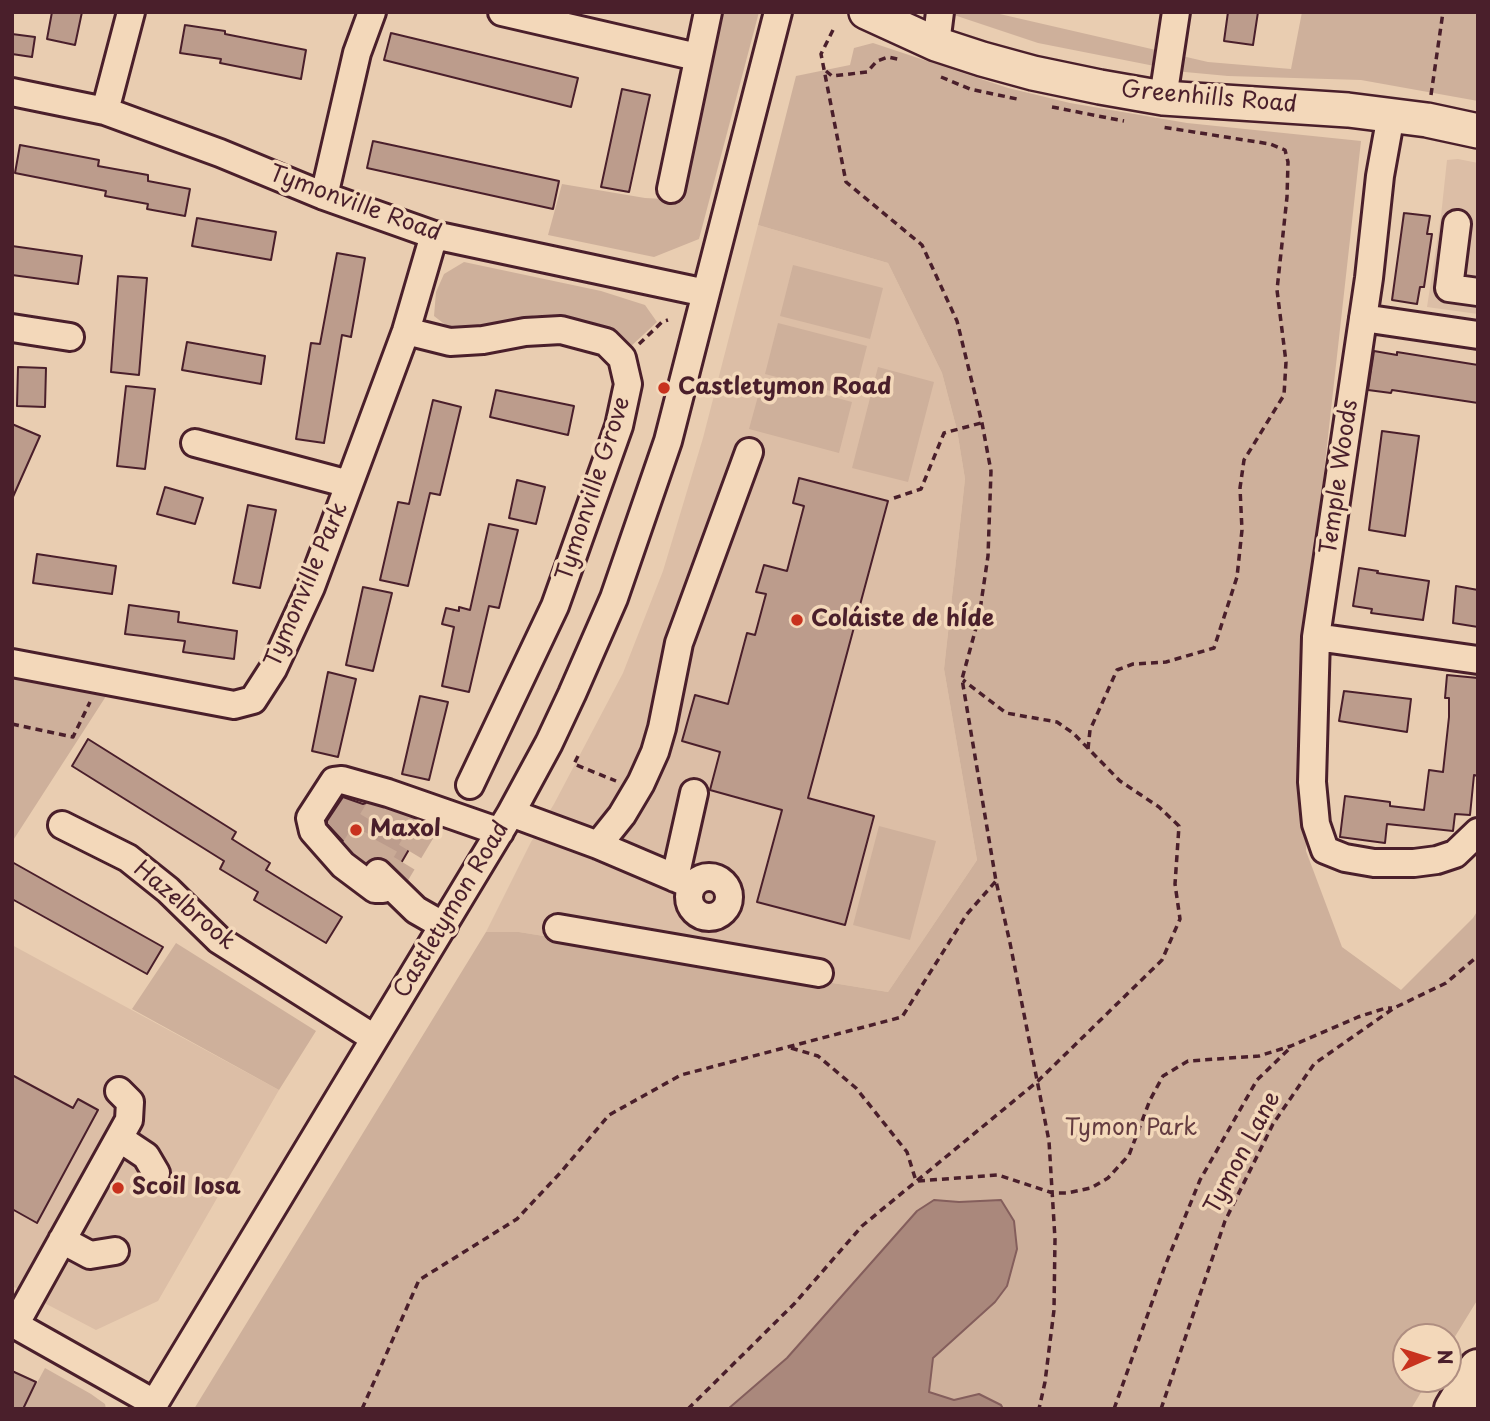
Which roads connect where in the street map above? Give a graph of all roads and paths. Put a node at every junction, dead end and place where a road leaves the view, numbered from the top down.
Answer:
1 (131, 12) edge
2 (372, 12) edge
3 (502, 12) edge
4 (708, 12) edge
5 (778, 12) edge
6 (866, 12) edge
7 (1176, 12) edge
8 (1443, 12) edge
9 (833, 30) dead end
10 (931, 49) edge
11 (697, 57) junction
12 (824, 70) junction
13 (12, 92) edge
14 (1024, 101) dead end
15 (1430, 104) dead end
16 (1050, 107) dead end
17 (105, 111) junction
18 (1160, 112) junction
19 (1391, 115) junction
20 (1130, 122) dead end
21 (1478, 131) edge
22 (671, 190) dead end
23 (324, 196) junction
24 (1457, 225) dead end
25 (434, 235) junction
26 (1478, 292) edge
27 (706, 293) junction
28 (1363, 318) junction
29 (668, 320) dead end
30 (12, 328) edge
31 (406, 331) junction
32 (1478, 335) edge
33 (70, 337) dead end
34 (635, 348) dead end
35 (982, 423) junction
36 (195, 443) dead end
37 (749, 452) dead end
38 (349, 484) junction
39 (894, 498) dead end
40 (1316, 637) junction
41 (1478, 660) edge
42 (12, 663) edge
43 (962, 679) junction
44 (99, 680) junction
45 (12, 724) edge
46 (1088, 749) junction
47 (578, 756) dead end
48 (470, 785) dead end
49 (638, 790) junction
50 (694, 793) dead end
51 (506, 822) junction
52 (62, 825) dead end
53 (1478, 832) edge
54 (598, 845) junction
55 (351, 854) dead end
56 (684, 881) junction
57 (996, 881) junction
58 (390, 886) junction
59 (444, 926) junction
60 (558, 928) dead end
61 (699, 953) junction
62 (1478, 957) edge
63 (819, 973) dead end
64 (1394, 1009) junction
65 (374, 1038) junction
66 (1291, 1046) junction
67 (788, 1047) junction
68 (1038, 1081) junction
69 (119, 1091) dead end
70 (118, 1138) junction
71 (156, 1173) dead end
72 (916, 1181) junction
73 (1053, 1193) junction
74 (62, 1240) junction
75 (115, 1251) dead end
76 (14, 1324) edge
77 (1478, 1369) edge
78 (153, 1406) edge
79 (362, 1409) edge
80 (688, 1409) edge
81 (1039, 1409) edge
82 (1114, 1409) edge
83 (1161, 1409) edge
84 (1454, 1409) edge

1 - 17 street
2 - 23 street
3 - 11 street
4 - 11 street
5 - 27 street, Castletymon Road
6 - 10 main road, Greenhills Road
7 - 18 street
8 - 15 path
9 - 12 path
10 - 12 path
10 - 14 path
10 - 18 main road, Greenhills Road
11 - 22 street
12 - 35 path
13 - 17 street, Tymonville Road
16 - 20 path
17 - 23 street, Tymonville Road
18 - 19 main road, Greenhills Road
18 - 46 path
19 - 21 main road, Greenhills Road
19 - 28 street, Temple Woods
23 - 25 street, Tymonville Road
24 - 26 street
25 - 27 street, Tymonville Road
25 - 31 street, Tymonville Park
27 - 51 street, Castletymon Road
28 - 32 street
28 - 40 street, Temple Woods
29 - 34 path
30 - 33 street
31 - 38 street, Tymonville Park
31 - 48 street, Tymonville Grove
35 - 39 path
35 - 43 path
36 - 38 street
37 - 49 street
38 - 44 street, Tymonville Park
40 - 41 street
40 - 53 street, Temple Woods
42 - 44 street, Tymonville Park
43 - 46 path
43 - 57 path
44 - 45 path
46 - 68 path
47 - 49 path
49 - 54 street
50 - 56 street
51 - 54 street
51 - 58 street
51 - 59 street, Castletymon Road
52 - 65 street, Hazelbrook
54 - 56 street
55 - 58 street
56 - 61 street
57 - 67 path
57 - 68 path
58 - 59 street
59 - 65 street, Castletymon Road
60 - 61 street
61 - 63 street
62 - 64 path, Tymon Lane
64 - 66 path
64 - 83 path, Tymon Lane
65 - 78 street, Castletymon Road
66 - 73 path
66 - 82 path
67 - 72 path
67 - 79 path
68 - 72 path
68 - 73 path
69 - 70 street
70 - 71 street
70 - 74 street
72 - 73 path
72 - 80 path
73 - 81 path
74 - 75 street
74 - 76 street
76 - 78 street
77 - 84 highway

